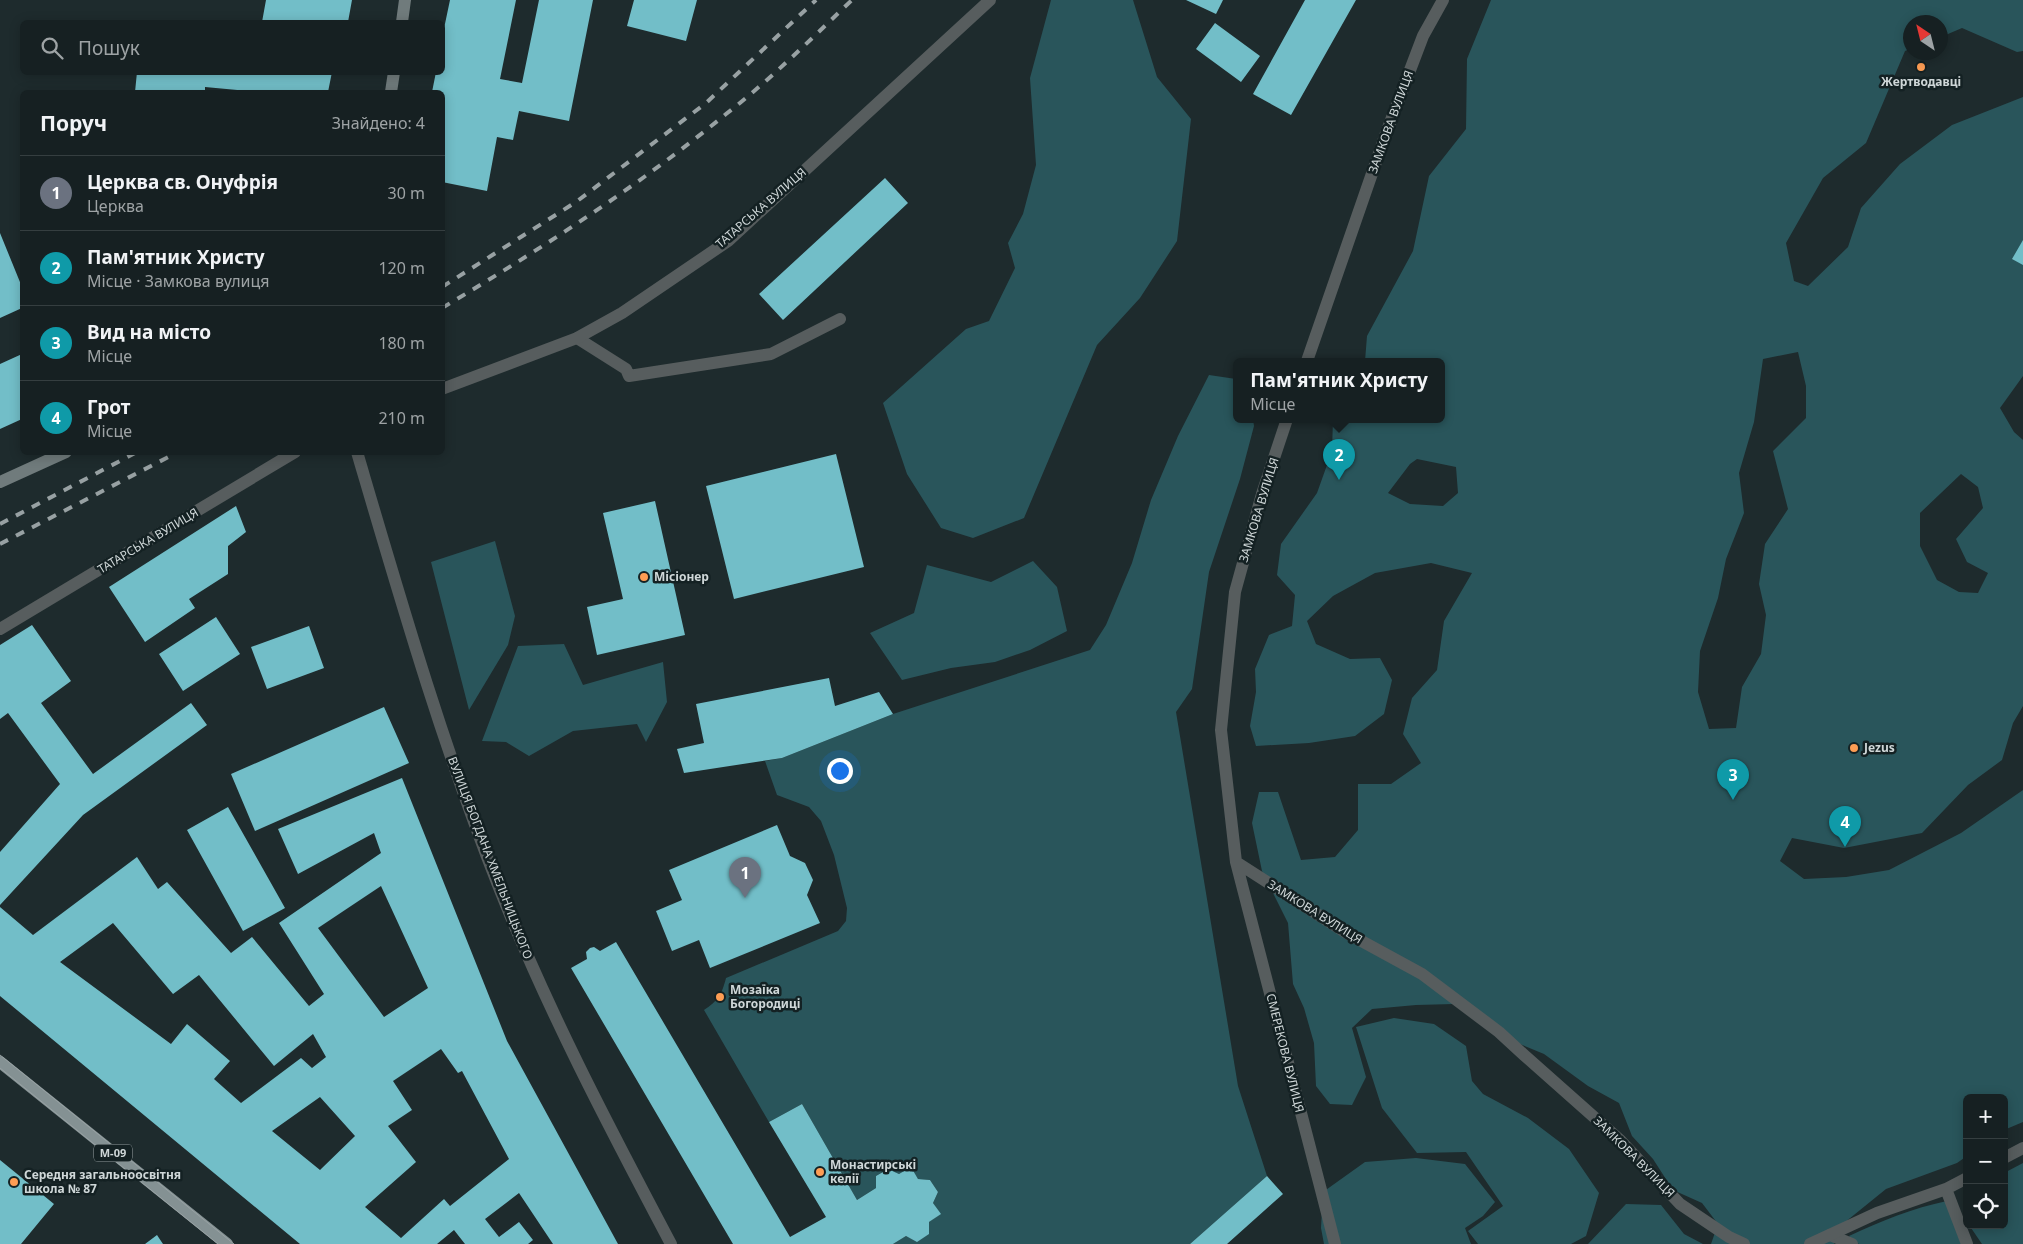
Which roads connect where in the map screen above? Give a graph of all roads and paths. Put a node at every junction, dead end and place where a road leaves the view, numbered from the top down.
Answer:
1 (405, 0) edge
2 (990, 0) edge
3 (1443, 0) edge
4 (402, 20) edge
5 (394, 75) edge
6 (391, 90) edge
7 (840, 319) dead end
8 (577, 338) junction
9 (1308, 358) edge
10 (445, 388) edge
11 (1286, 423) edge
12 (59, 455) edge
13 (290, 455) edge
14 (358, 455) edge
15 (0, 482) edge
16 (0, 629) edge
17 (1236, 862) junction
18 (0, 1062) edge
19 (2023, 1148) edge
20 (2008, 1156) edge
21 (1963, 1180) edge
22 (1946, 1189) junction
23 (1830, 1235) junction
24 (227, 1244) edge
25 (672, 1244) edge
26 (1335, 1244) edge
27 (1744, 1244) edge
28 (1810, 1244) edge
29 (1852, 1244) edge
30 (1967, 1244) edge

1 - 4 main road
2 - 8 street, ТАТАРСЬКА ВУЛИЦЯ
3 - 9 street, ЗАМКОВА ВУЛИЦЯ
5 - 6 main road
7 - 8 street
8 - 10 street, ТАТАРСЬКА ВУЛИЦЯ
11 - 17 street, ЗАМКОВА ВУЛИЦЯ
12 - 15 main road
13 - 16 street, ТАТАРСЬКА ВУЛИЦЯ
14 - 25 street, ВУЛИЦЯ БОГДАНА ХМЕЛЬНИЦЬКОГО
17 - 26 street, СМЕРЕКОВА ВУЛИЦЯ
17 - 27 street, ЗАМКОВА ВУЛИЦЯ
18 - 24 main road, М-09
19 - 20 street
21 - 22 street
22 - 23 street
22 - 30 street
23 - 28 street
23 - 29 street

